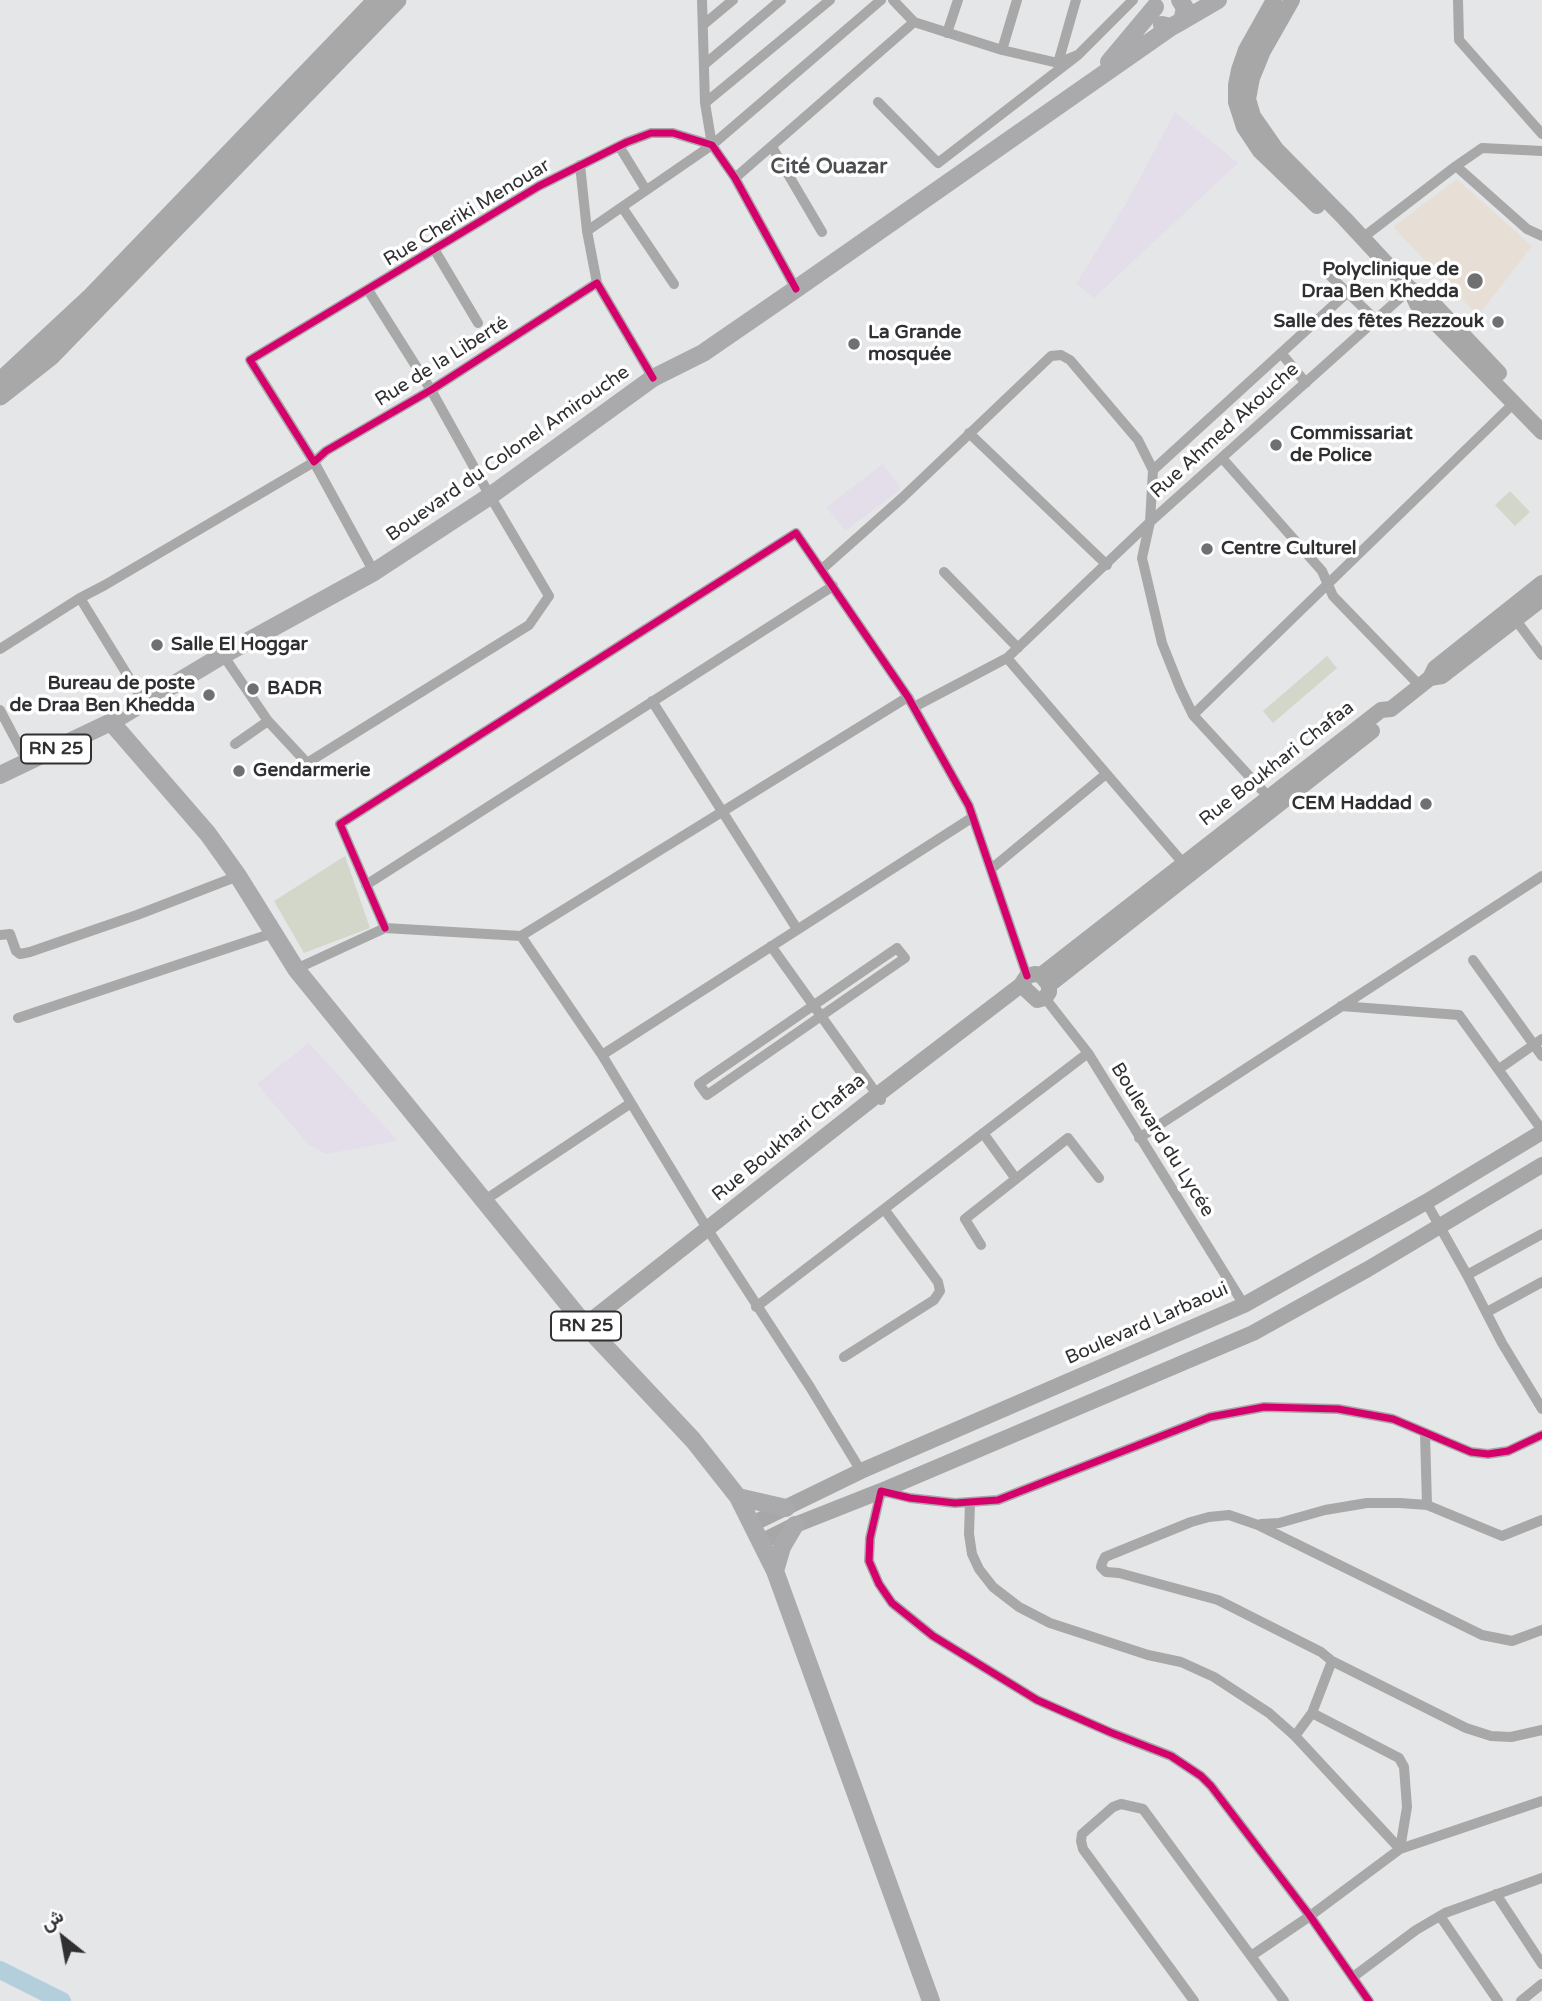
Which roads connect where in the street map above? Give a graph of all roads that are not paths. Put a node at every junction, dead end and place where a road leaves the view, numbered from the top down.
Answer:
1 (377, 0) edge
2 (397, 0) edge
3 (702, 0) edge
4 (733, 0) edge
5 (781, 0) edge
6 (830, 0) edge
7 (881, 0) edge
8 (893, 0) edge
9 (958, 0) edge
10 (1017, 0) edge
11 (1076, 0) edge
12 (1133, 0) edge
13 (1274, 0) edge
14 (1292, 0) edge
15 (1458, 0) edge
16 (1214, 2) edge
17 (1157, 3) edge
18 (1180, 10) edge
19 (914, 22) junction
20 (703, 25) junction
21 (947, 33) junction
22 (1002, 50) junction
23 (1078, 55) junction
24 (1058, 63) junction
25 (705, 64) junction
26 (1088, 85) junction
27 (878, 102) dead end
28 (705, 103) junction
29 (1542, 134) edge
30 (712, 145) junction
31 (619, 146) junction
32 (772, 148) junction
33 (1542, 151) edge
34 (580, 165) junction
35 (1456, 166) junction
36 (735, 178) junction
37 (646, 190) junction
38 (622, 207) junction
39 (587, 231) junction
40 (822, 232) dead end
41 (1542, 236) edge
42 (1361, 239) junction
43 (434, 250) junction
44 (1325, 272) dead end
45 (597, 284) junction
46 (674, 284) dead end
47 (796, 289) junction
48 (1410, 289) junction
49 (368, 290) junction
50 (1348, 292) junction
51 (1376, 320) junction
52 (478, 323) dead end
53 (1280, 353) junction
54 (653, 378) junction
55 (0, 382) edge
56 (1306, 383) junction
57 (431, 390) junction
58 (0, 396) edge
59 (1514, 403) junction
60 (1542, 417) edge
61 (1542, 432) edge
62 (969, 433) junction
63 (1222, 458) junction
64 (314, 462) junction
65 (1153, 470) junction
66 (490, 496) junction
67 (1150, 523) junction
68 (1107, 565) junction
69 (822, 569) junction
70 (373, 572) junction
71 (944, 572) dead end
72 (1542, 583) edge
73 (1328, 584) junction
74 (833, 586) junction
75 (80, 598) junction
76 (1542, 599) edge
77 (1512, 615) junction
78 (1018, 648) junction
79 (0, 649) edge
80 (223, 655) junction
81 (1542, 655) edge
82 (1007, 658) junction
83 (1425, 682) junction
84 (652, 701) junction
85 (144, 702) junction
86 (911, 702) junction
87 (0, 710) edge
88 (1193, 715) junction
89 (268, 721) junction
90 (111, 722) junction
91 (235, 744) dead end
92 (28, 763) junction
93 (1106, 774) junction
94 (0, 775) edge
95 (1273, 801) junction
96 (722, 812) junction
97 (973, 817) junction
98 (1183, 863) junction
99 (991, 869) junction
100 (238, 876) junction
101 (1542, 876) edge
102 (366, 885) junction
103 (385, 928) junction
104 (797, 929) junction
105 (273, 933) junction
106 (0, 935) edge
107 (521, 936) junction
108 (771, 946) junction
109 (1473, 960) dead end
110 (296, 969) junction
111 (1035, 985) junction
112 (813, 1006) junction
113 (1341, 1006) junction
114 (820, 1017) junction
115 (18, 1018) dead end
116 (1538, 1041) edge
117 (1088, 1053) junction
118 (602, 1055) junction
119 (1542, 1056) edge
120 (1499, 1069) junction
121 (878, 1098) junction
122 (631, 1103) junction
123 (1542, 1131) edge
124 (983, 1133) junction
125 (1139, 1138) junction
126 (1542, 1166) edge
127 (1099, 1178) dead end
128 (1016, 1179) junction
129 (485, 1200) junction
130 (1426, 1202) junction
131 (884, 1209) junction
132 (1440, 1226) junction
133 (710, 1233) junction
134 (1542, 1234) edge
135 (981, 1245) dead end
136 (1467, 1275) junction
137 (1542, 1282) edge
138 (1244, 1305) junction
139 (756, 1307) junction
140 (1488, 1312) junction
141 (587, 1327) junction
142 (844, 1357) dead end
143 (1542, 1409) edge
144 (1424, 1433) junction
145 (1542, 1435) edge
146 (861, 1471) junction
147 (881, 1492) junction
148 (738, 1497) junction
149 (901, 1497) junction
150 (970, 1503) junction
151 (1427, 1505) junction
152 (786, 1508) junction
153 (878, 1509) junction
154 (1542, 1520) edge
155 (752, 1524) junction
156 (795, 1525) junction
157 (1258, 1525) junction
158 (761, 1542) junction
159 (775, 1571) junction
160 (1542, 1630) edge
161 (1332, 1661) junction
162 (1312, 1713) junction
163 (1542, 1730) edge
164 (1295, 1736) junction
165 (1542, 1801) edge
166 (1400, 1849) junction
167 (1542, 1878) edge
168 (1496, 1894) junction
169 (1310, 1916) junction
170 (1440, 1916) junction
171 (1251, 1956) junction
172 (1542, 1964) edge
173 (1353, 1977) junction
174 (1542, 1984) edge
175 (1526, 2000) edge
176 (931, 2001) edge
177 (1194, 2001) edge
178 (1284, 2001) edge
179 (1369, 2001) edge
180 (1498, 2001) edge

1 - 55 highway
2 - 58 highway
3 - 20 street
4 - 20 street
5 - 25 street
6 - 28 street
7 - 30 street
8 - 19 street
9 - 21 street
10 - 22 street
11 - 24 street
12 - 23 street
13 - 42 main road
14 - 42 main road
15 - 29 street
16 - 18 main road, Bouevard du Colonel Amirouche
17 - 18 main road
17 - 26 main road, Bouevard du Colonel Amirouche
18 - 26 main road, Bouevard du Colonel Amirouche
19 - 21 street
19 - 32 street
20 - 25 street
21 - 22 street
22 - 24 street
23 - 24 street
23 - 27 street
25 - 28 street
26 - 47 main road, Bouevard du Colonel Amirouche
28 - 30 street
30 - 31 street, Rue Cheriki Menouar
30 - 36 street
30 - 37 street
31 - 34 street, Rue Cheriki Menouar
31 - 37 street
32 - 36 street
32 - 40 street
33 - 35 street
34 - 39 street
34 - 43 street, Rue Cheriki Menouar
35 - 41 street
35 - 42 street
36 - 47 street
37 - 38 street
38 - 39 street
38 - 46 street
39 - 45 street
42 - 48 main road
43 - 49 street, Rue Cheriki Menouar
43 - 52 street
44 - 50 street
45 - 54 street
45 - 57 street, Rue de la Liberté
47 - 54 main road, Bouevard du Colonel Amirouche
48 - 51 street, Rue Ahmed Akouche
48 - 59 main road
48 - 60 main road
49 - 57 street
49 - 64 street, Rue Cheriki Menouar
50 - 51 street
50 - 53 street
51 - 56 street, Rue Ahmed Akouche
53 - 56 street
53 - 65 street
54 - 66 main road, Bouevard du Colonel Amirouche
56 - 63 street, Rue Ahmed Akouche
57 - 64 street, Rue de la Liberté
57 - 66 street
59 - 61 main road
59 - 73 street
62 - 65 street
62 - 68 street
62 - 69 street
63 - 67 street, Rue Ahmed Akouche
63 - 73 street
64 - 70 street
64 - 75 street, Rue de la Liberté
65 - 67 street
66 - 70 main road, Bouevard du Colonel Amirouche
66 - 89 street
67 - 68 street
67 - 88 street, Rue Ahmed Akouche
68 - 78 street
69 - 74 street, Boulevard du Lycée
69 - 102 street, Boulevard du Lycée
70 - 80 main road, Bouevard du Colonel Amirouche
71 - 78 street
72 - 77 main road
73 - 83 street
73 - 88 street
74 - 84 street
74 - 86 street, Boulevard du Lycée
75 - 79 street, Rue de la Liberté
75 - 85 street
76 - 77 main road
77 - 81 street
77 - 83 main road
78 - 82 street
80 - 85 main road, Bouevard du Colonel Amirouche
80 - 89 street
82 - 86 street
82 - 93 street
83 - 95 main road, Rue Boukhari Chafaa
84 - 96 street
84 - 102 street
85 - 90 main road, Bouevard du Colonel Amirouche
86 - 96 street
86 - 97 street, Boulevard du Lycée
87 - 92 street
88 - 95 street, Rue Ahmed Akouche
89 - 91 street
90 - 92 main road, Bouevard du Colonel Amirouche / RN 25
90 - 100 main road, RN 25
92 - 94 main road, Bouevard du Colonel Amirouche / RN 25
93 - 98 street
93 - 99 street
95 - 98 main road, Rue Boukhari Chafaa
95 - 111 main road, Rue Boukhari Chafaa
96 - 104 street
96 - 107 street
97 - 99 street, Boulevard du Lycée
97 - 104 street
98 - 111 main road, Rue Boukhari Chafaa
99 - 111 street, Boulevard du Lycée
100 - 105 main road, RN 25
100 - 106 street
101 - 113 street
102 - 103 street
103 - 107 street
103 - 110 street
104 - 108 street
105 - 110 main road, RN 25
105 - 115 street
107 - 118 street
108 - 112 street
108 - 118 street
109 - 116 street
110 - 129 main road, RN 25
111 - 117 street, Boulevard du Lycée
111 - 121 main road, Rue Boukhari Chafaa
112 - 114 street
112 - 114 street
112 - 114 street
113 - 120 street
113 - 125 street
114 - 121 street
116 - 119 street
116 - 120 street
117 - 124 street
117 - 125 street, Boulevard du Lycée
118 - 122 street
120 - 123 street
121 - 133 main road, Rue Boukhari Chafaa
122 - 129 street
122 - 133 street
123 - 130 main road, Boulevard Larbaoui
124 - 128 street
124 - 131 street
125 - 138 street, Boulevard du Lycée
126 - 132 main road
127 - 128 street
128 - 135 street
129 - 141 main road, RN 25
130 - 132 street
130 - 138 main road, Boulevard Larbaoui
131 - 139 street
131 - 142 street
132 - 136 street
132 - 147 main road
133 - 139 street
133 - 141 main road, Rue Boukhari Chafaa
134 - 136 street
136 - 140 street
137 - 140 street
138 - 146 main road, Boulevard Larbaoui
139 - 146 street
140 - 143 street
141 - 148 main road, RN 25
144 - 145 street
144 - 150 street
144 - 151 street
146 - 152 main road, Boulevard Larbaoui
147 - 149 street
147 - 153 street
147 - 156 main road
148 - 152 main road
148 - 155 main road, RN 25
149 - 150 street
149 - 153 street
150 - 164 street
151 - 154 street
151 - 157 street
152 - 155 main road, Boulevard Larbaoui
152 - 156 main road
153 - 169 street
155 - 158 main road, RN 25
156 - 158 main road
156 - 159 main road
157 - 160 street
157 - 161 street
158 - 159 main road, RN 25
159 - 176 main road, RN 25
161 - 162 street
161 - 163 street
162 - 164 street
162 - 166 street
164 - 166 street
165 - 166 street
166 - 169 street
167 - 168 street
168 - 170 street
168 - 172 street
169 - 171 street
169 - 173 street
170 - 173 street
170 - 180 street
171 - 177 street
171 - 178 street
173 - 179 street
174 - 175 street

